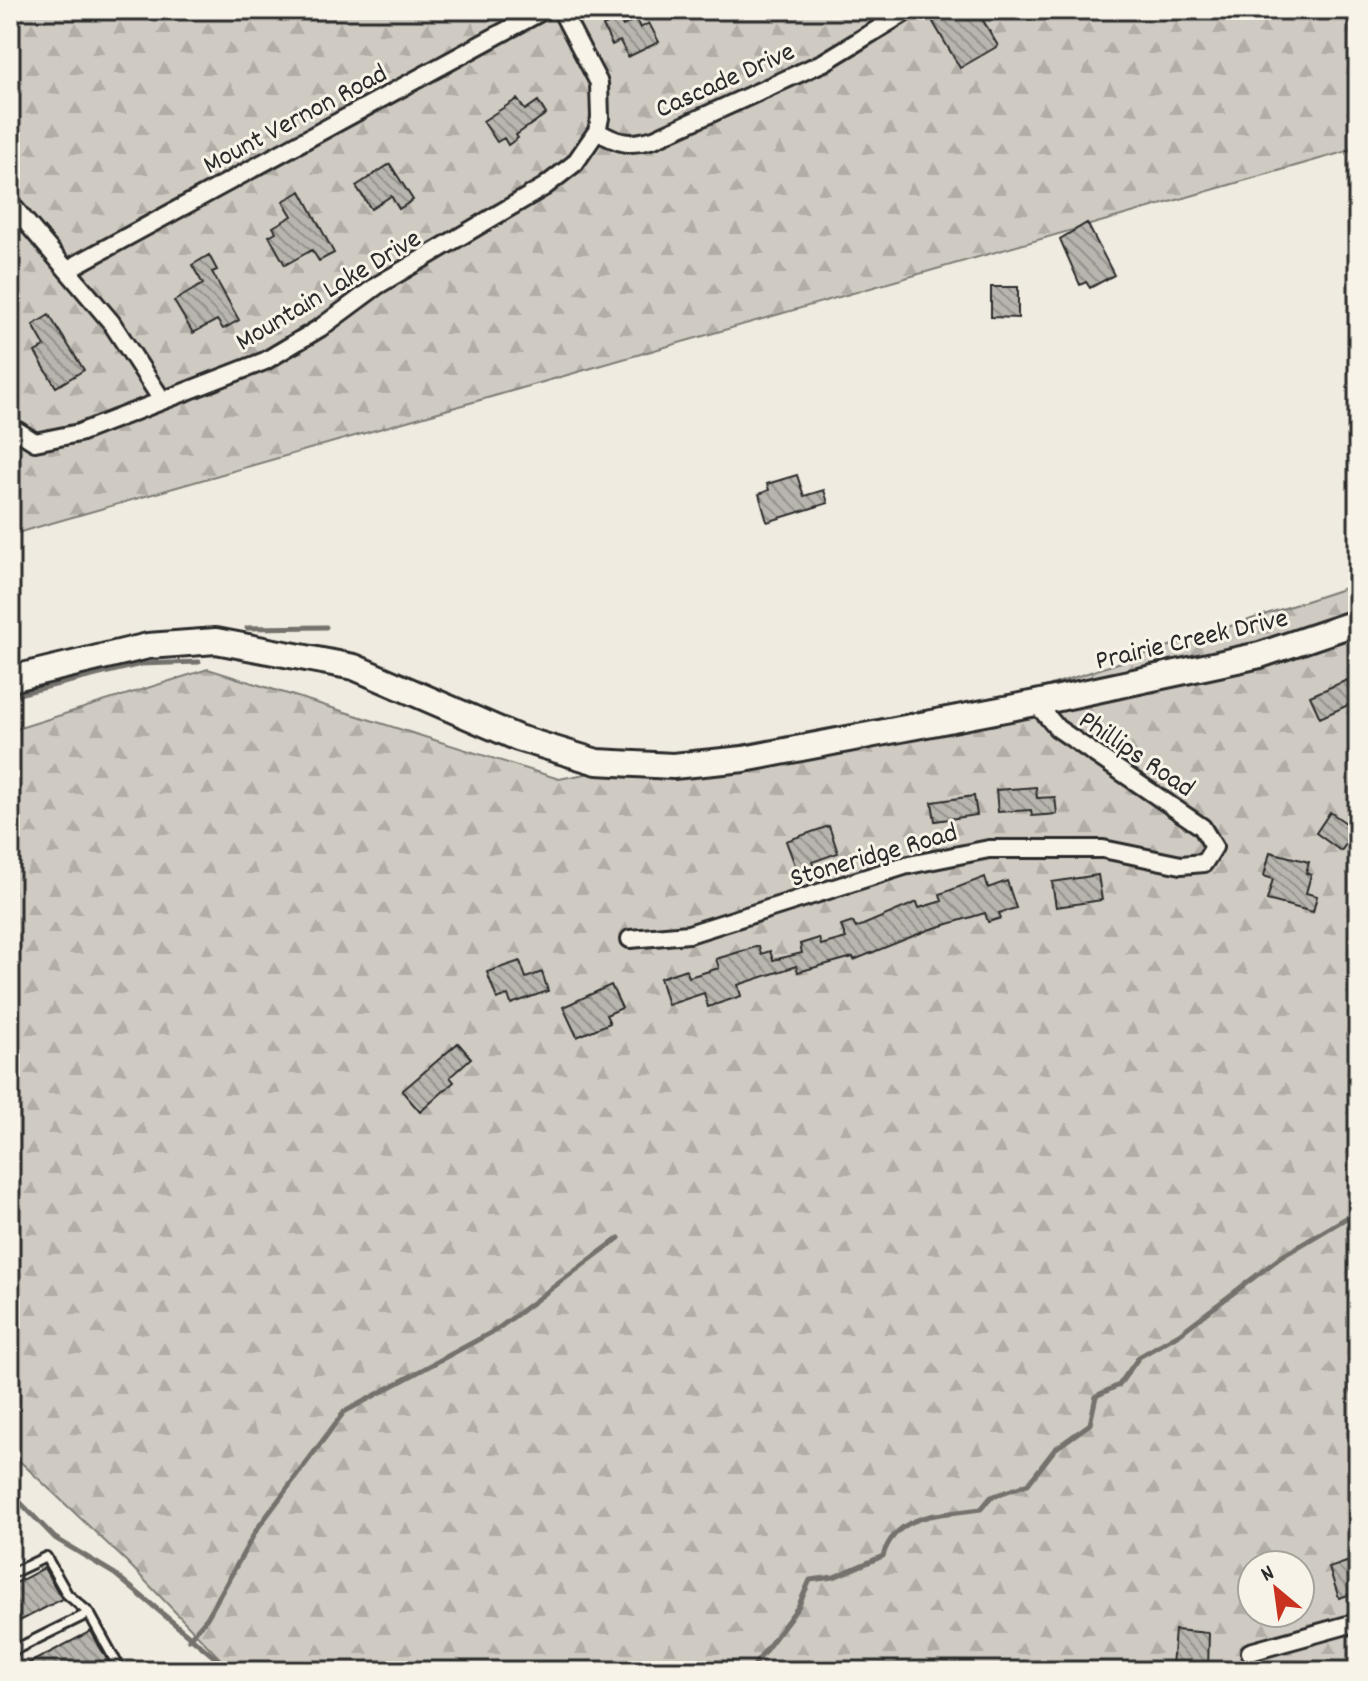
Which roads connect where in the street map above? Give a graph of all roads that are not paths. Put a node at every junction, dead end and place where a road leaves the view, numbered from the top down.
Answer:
1 (544, 10) edge
2 (561, 10) edge
3 (909, 10) edge
4 (597, 131) junction
5 (10, 203) edge
6 (68, 269) junction
7 (162, 400) junction
8 (10, 426) edge
9 (1358, 622) edge
10 (10, 679) edge
11 (1036, 703) junction
12 (1211, 842) joint
13 (630, 939) dead end
14 (10, 1574) edge
15 (89, 1613) junction
16 (1358, 1622) edge
17 (10, 1652) edge
18 (1250, 1652) dead end
19 (121, 1671) edge

1 - 6 street, Mount Vernon Road
2 - 4 street
3 - 4 street, Cascade Drive
4 - 7 street, Mountain Lake Drive
5 - 6 street
6 - 7 street
7 - 8 street, Mountain Lake Drive
9 - 11 main road, Prairie Creek Drive
10 - 11 main road, Prairie Creek Drive
11 - 12 street, Phillips Road
12 - 13 street, Stoneridge Road
14 - 15 lane
15 - 17 lane
15 - 19 lane
16 - 18 street

